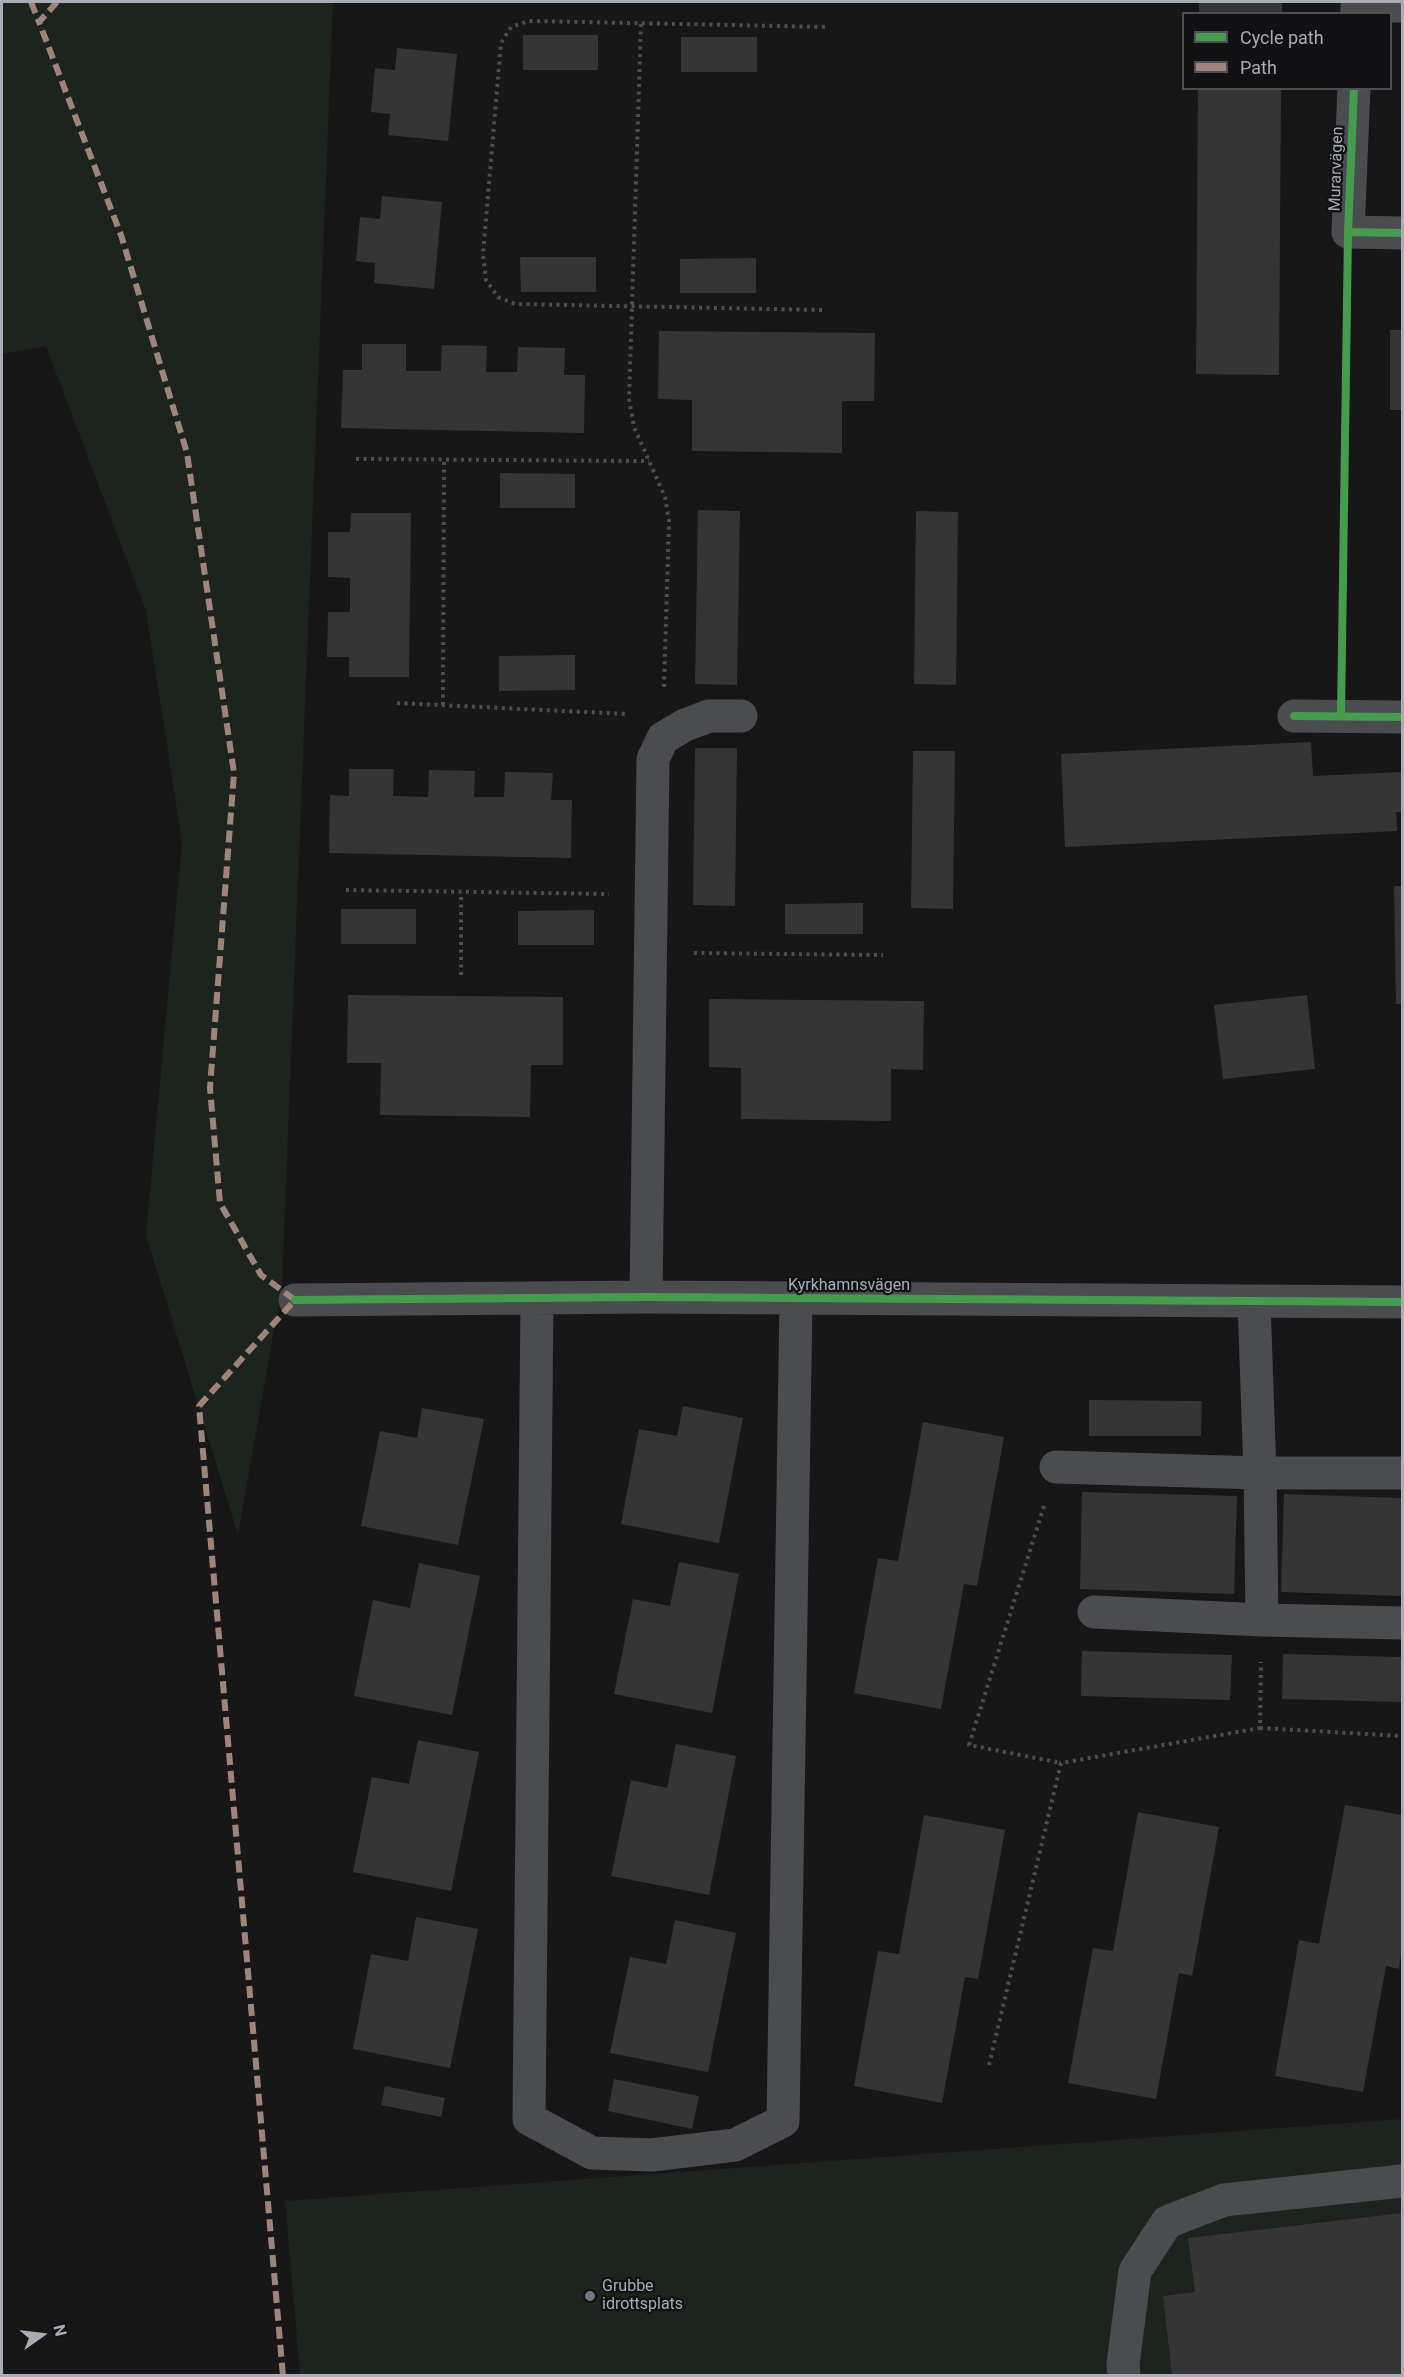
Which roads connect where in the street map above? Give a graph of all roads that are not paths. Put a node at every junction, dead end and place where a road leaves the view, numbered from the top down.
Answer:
1 (1402, 6) edge
2 (1357, 12) edge
3 (1354, 90) edge
4 (1402, 233) edge
5 (741, 716) dead end
6 (1294, 716) dead end
7 (1402, 717) edge
8 (646, 1297) junction
9 (295, 1300) dead end
10 (537, 1300) junction
11 (796, 1300) junction
12 (1254, 1302) junction
13 (1402, 1302) edge
14 (1056, 1467) road end
15 (1260, 1473) junction
16 (1402, 1473) edge
17 (1094, 1612) dead end
18 (1262, 1620) junction
19 (1402, 1623) edge
20 (1402, 2181) edge
21 (1124, 2376) edge

1 - 2 street
3 - 4 street, Murarvägen
5 - 8 street
6 - 7 street
8 - 10 street, Kyrkhamnsvägen
8 - 11 street, Kyrkhamnsvägen
9 - 10 street, Kyrkhamnsvägen
10 - 11 street
11 - 12 street, Kyrkhamnsvägen
12 - 13 street, Kyrkhamnsvägen
12 - 15 street
14 - 15 street
15 - 16 street
15 - 18 street
17 - 18 street
18 - 19 street
20 - 21 street

